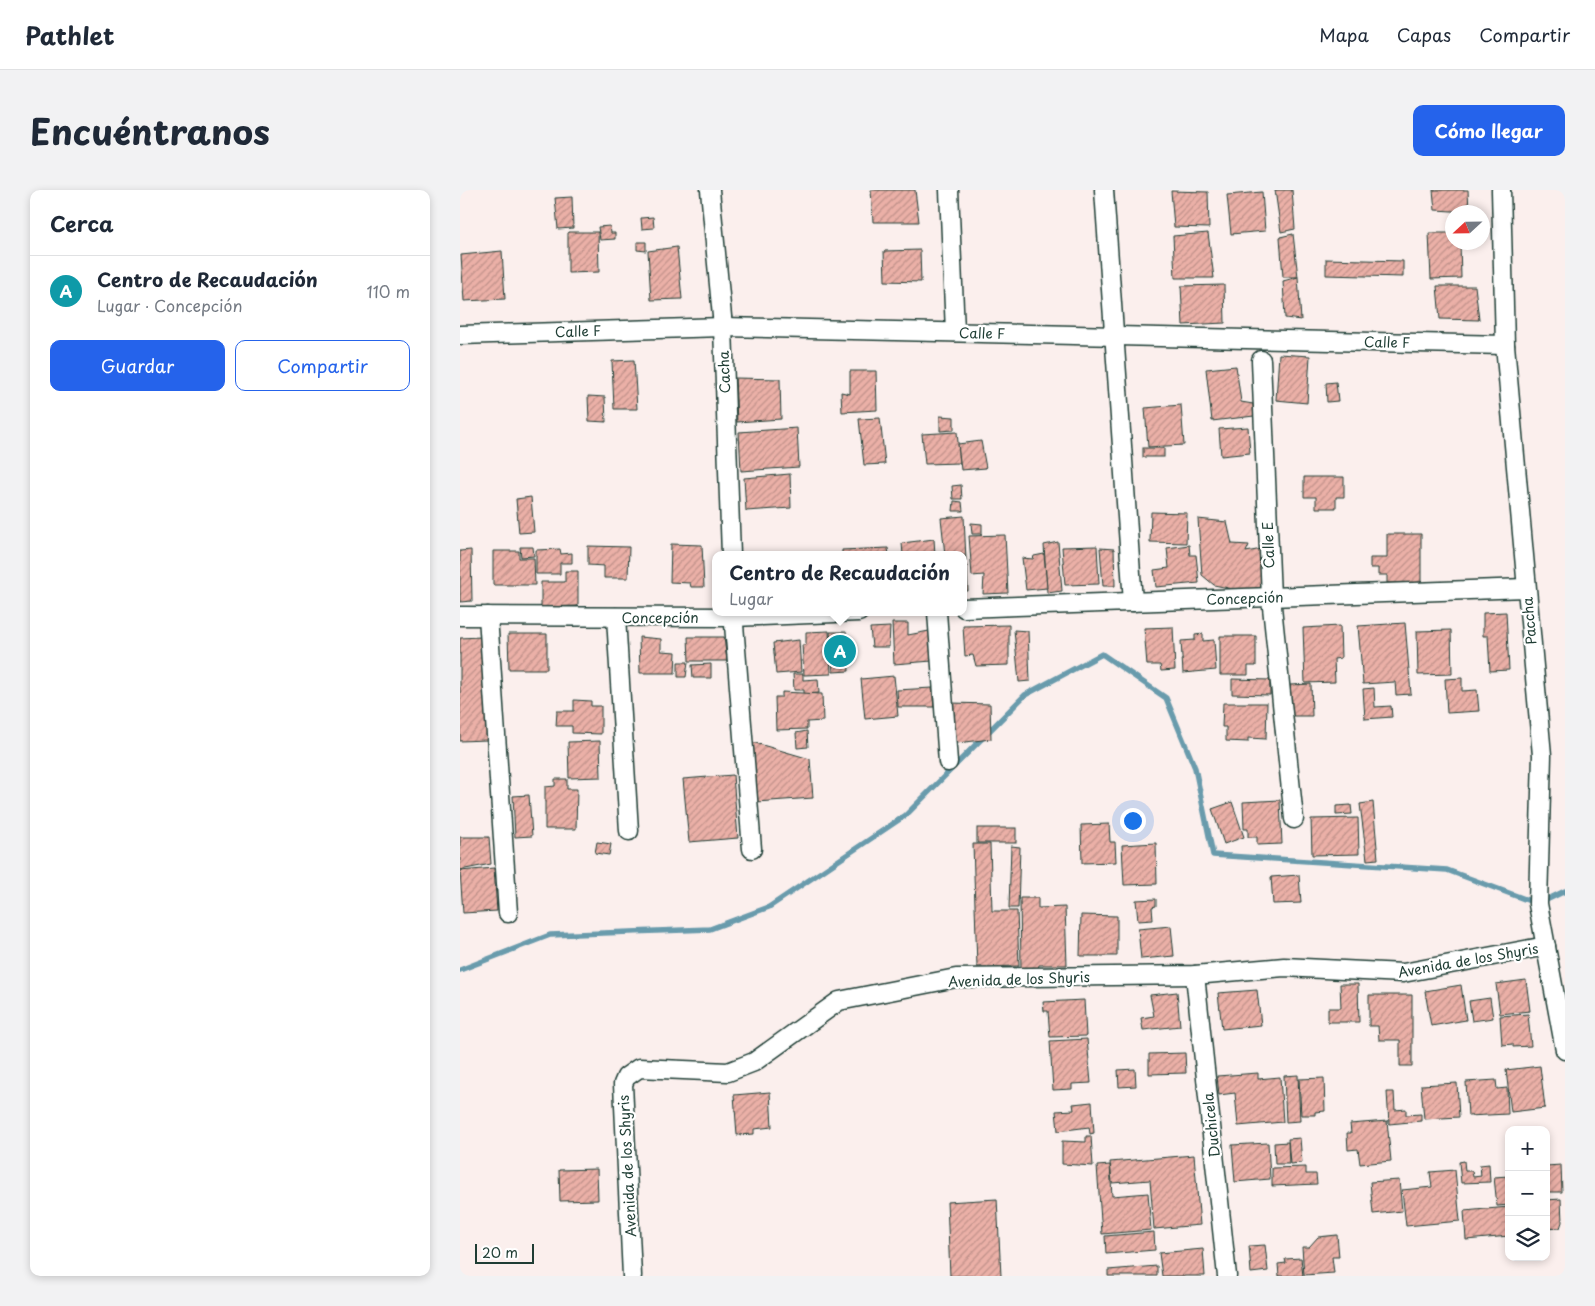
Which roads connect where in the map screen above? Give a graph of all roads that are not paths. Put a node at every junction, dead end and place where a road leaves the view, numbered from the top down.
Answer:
1 (710, 190) edge
2 (949, 190) edge
3 (1104, 190) edge
4 (1500, 190) edge
5 (723, 327) junction
6 (955, 332) junction
7 (460, 335) edge
8 (1113, 336) junction
9 (1505, 345) junction
10 (1260, 360) dead end
11 (731, 551) edge
12 (1526, 588) junction
13 (1270, 597) junction
14 (1133, 602) junction
15 (967, 608) edge
16 (712, 614) edge
17 (460, 616) edge
18 (488, 616) junction
19 (616, 616) junction
20 (734, 616) edge
21 (937, 616) edge
22 (948, 762) dead end
23 (1294, 819) dead end
24 (629, 831) dead end
25 (752, 849) dead end
26 (508, 913) dead end
27 (1546, 946) junction
28 (1194, 975) junction
29 (1565, 1050) edge
30 (632, 1276) edge
31 (1226, 1276) edge

1 - 5 street, Cacha
2 - 6 street
3 - 8 street
4 - 9 street, Paccha
5 - 6 street, Calle F
5 - 7 street, Calle F
5 - 11 street, Cacha
6 - 8 street, Calle F
8 - 9 street, Calle F
8 - 14 street
9 - 12 street, Paccha
10 - 13 street, Calle E
12 - 13 street, Concepción
12 - 27 street, Paccha
13 - 14 street, Concepción
13 - 23 street, Calle E
14 - 15 street, Concepción
16 - 19 street, Concepción
17 - 18 street, Concepción
18 - 19 street, Concepción
18 - 26 street
19 - 24 street
20 - 25 street
21 - 22 street
27 - 28 street, Avenida de los Shyris
27 - 29 street, Paccha
28 - 30 street, Avenida de los Shyris
28 - 31 street, Duchicela

